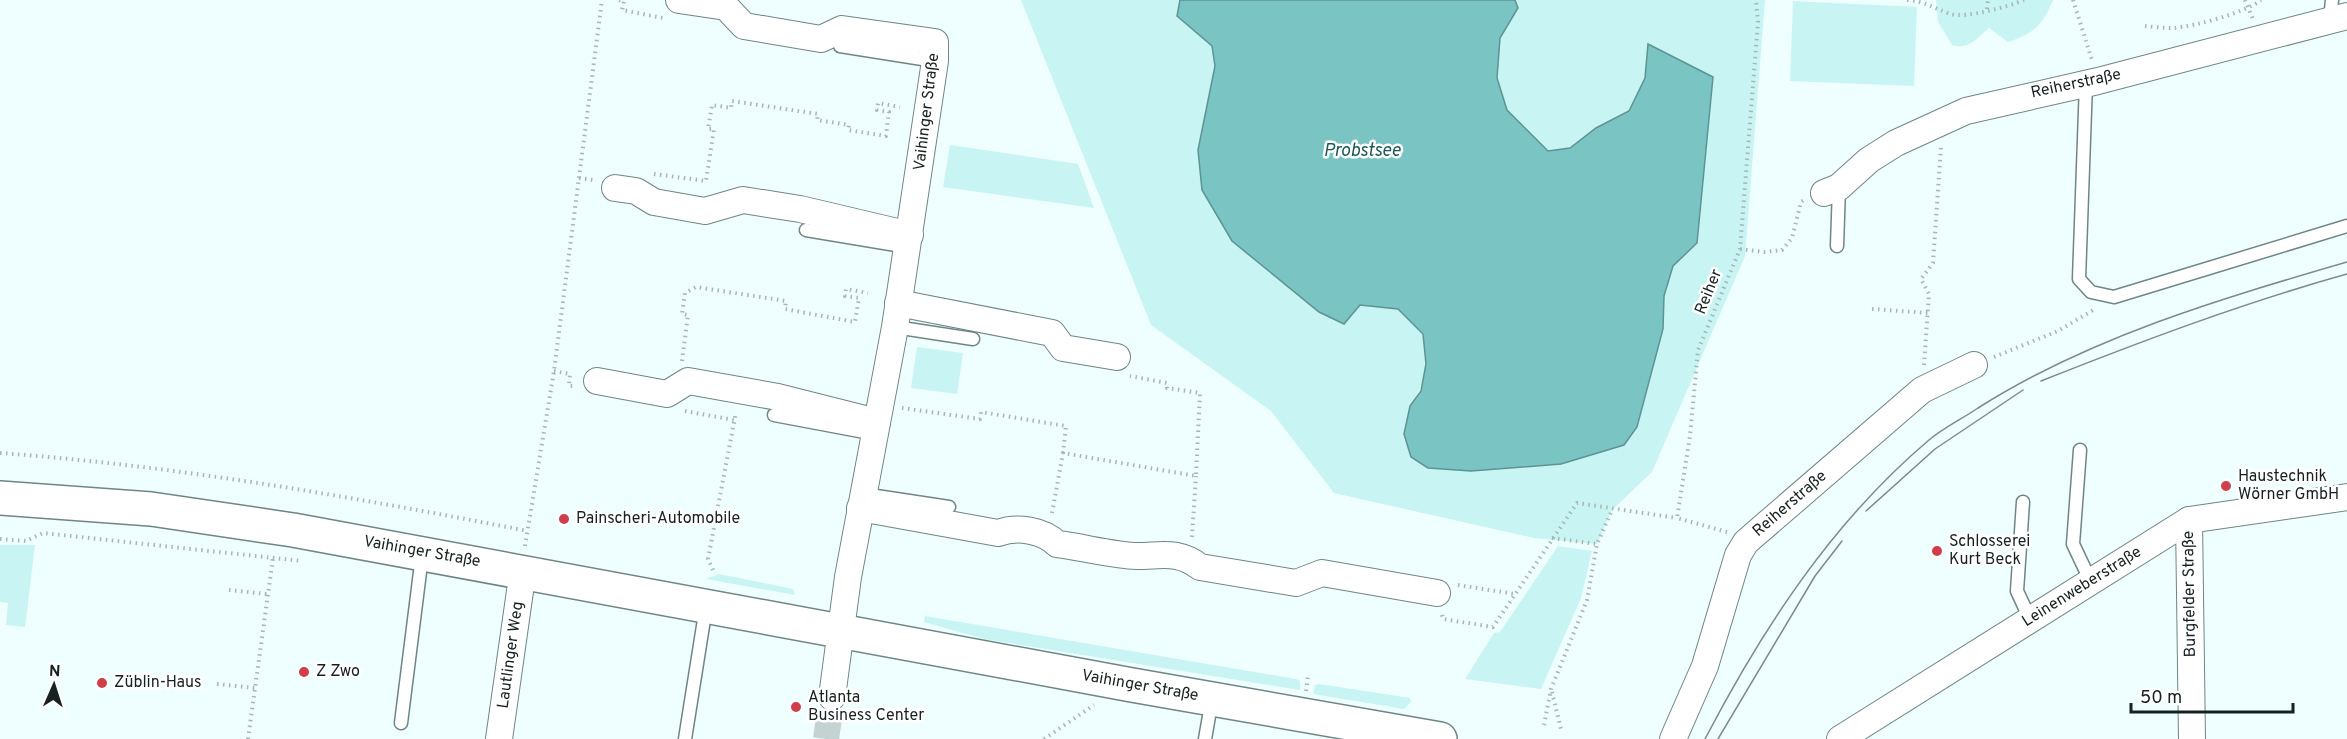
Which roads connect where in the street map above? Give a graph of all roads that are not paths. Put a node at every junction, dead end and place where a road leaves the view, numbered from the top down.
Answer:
1 (674, 9) edge
2 (2336, 12) edge
3 (840, 46) dead end
4 (935, 61) junction
5 (2092, 82) junction
6 (626, 189) road end
7 (1832, 190) joint
8 (2347, 226) edge
9 (806, 230) dead end
10 (909, 241) junction
11 (1838, 246) dead end
12 (896, 315) junction
13 (973, 339) dead end
14 (1117, 357) road end
15 (1974, 365) road end
16 (597, 381) dead end
17 (774, 416) dead end
18 (878, 420) junction
19 (2080, 450) dead end
20 (2347, 496) edge
21 (0, 498) edge
22 (861, 501) junction
23 (2023, 502) dead end
24 (949, 507) dead end
25 (2190, 520) junction
26 (422, 552) junction
27 (523, 570) junction
28 (2091, 582) junction
29 (1437, 593) road end
30 (706, 606) junction
31 (2030, 619) junction
32 (841, 629) junction
33 (832, 697) tunnel mouth
34 (1212, 698) junction
35 (401, 723) dead end
36 (499, 739) edge
37 (685, 739) edge
38 (1205, 739) edge
39 (1440, 739) edge
40 (1673, 739) edge
41 (1840, 739) edge
42 (2192, 739) edge

1 - 4 street, Vaihinger Straße
2 - 5 street, Reiherstraße
3 - 4 lane
4 - 10 street, Vaihinger Straße
5 - 7 street, Reiherstraße
5 - 8 lane
6 - 10 street
7 - 11 lane
9 - 10 lane
10 - 12 street, Vaihinger Straße
12 - 13 lane
12 - 14 street
12 - 18 street, Vaihinger Straße
15 - 40 street, Reiherstraße
16 - 18 street
17 - 18 lane
18 - 22 street, Vaihinger Straße
19 - 28 lane
20 - 25 street, Leinenweberstraße
21 - 26 main road, Vaihinger Straße
22 - 24 lane
22 - 29 street
22 - 32 street, Vaihinger Straße
23 - 31 lane
25 - 28 street, Leinenweberstraße
25 - 42 street, Burgfelder Straße
26 - 27 main road, Vaihinger Straße
26 - 35 lane
27 - 30 main road, Vaihinger Straße
27 - 36 street, Lautlinger Weg
28 - 31 street, Leinenweberstraße
30 - 32 main road, Vaihinger Straße
30 - 37 lane
31 - 41 street, Leinenweberstraße
32 - 33 street
32 - 34 main road, Vaihinger Straße
34 - 38 lane
34 - 39 main road, Vaihinger Straße

